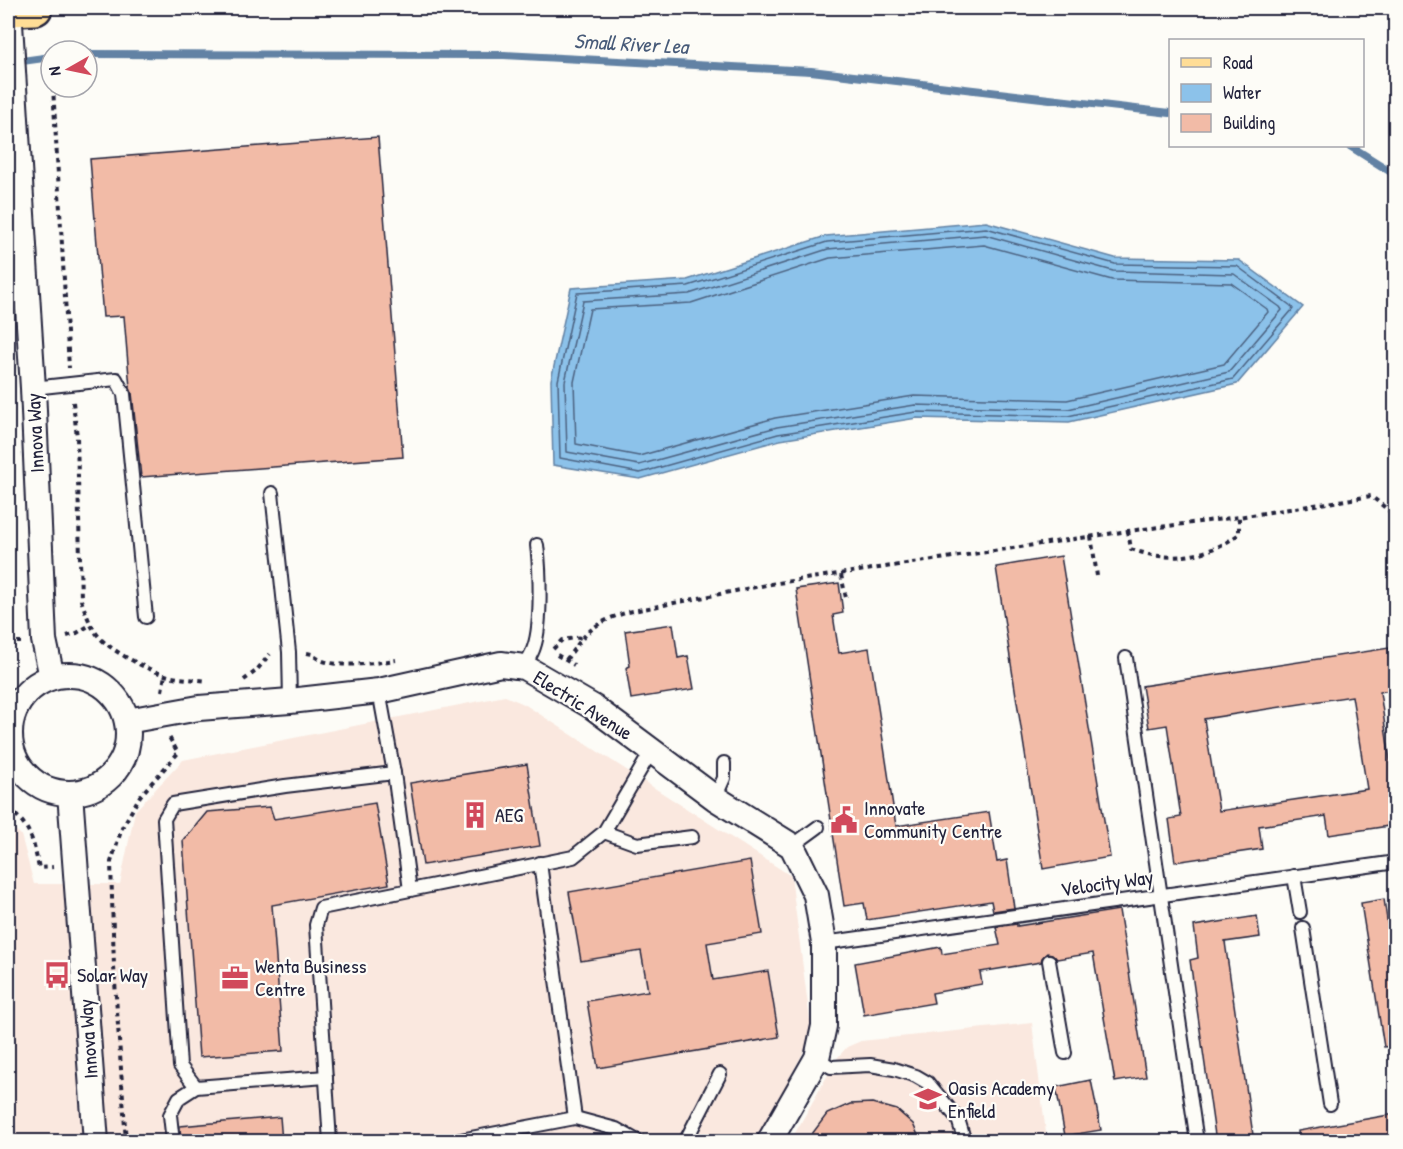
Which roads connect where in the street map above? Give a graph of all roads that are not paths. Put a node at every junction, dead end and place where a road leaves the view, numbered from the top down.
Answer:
1 (15, 8) edge
2 (33, 388) junction
3 (272, 493) dead end
4 (537, 545) dead end
5 (146, 617) dead end
6 (1126, 657) dead end
7 (524, 667) junction
8 (52, 677) junction
9 (379, 691) junction
10 (290, 701) junction
11 (127, 721) junction
12 (9, 744) edge
13 (652, 750) junction
14 (724, 763) dead end
15 (394, 773) junction
16 (70, 793) junction
17 (714, 798) junction
18 (818, 827) dead end
19 (604, 832) junction
20 (692, 837) dead end
21 (792, 846) junction
22 (1395, 862) edge
23 (540, 864) junction
24 (1294, 876) junction
25 (410, 890) junction
26 (1160, 895) junction
27 (1300, 912) dead end
28 (1303, 928) dead end
29 (824, 943) junction
30 (1049, 961) dead end
31 (1065, 1053) dead end
32 (817, 1058) junction
33 (720, 1074) dead end
34 (326, 1077) junction
35 (196, 1088) junction
36 (1330, 1104) dead end
37 (575, 1119) junction
38 (96, 1142) edge
39 (173, 1142) edge
40 (330, 1142) edge
41 (450, 1142) edge
42 (639, 1142) edge
43 (685, 1142) edge
44 (770, 1142) edge
45 (965, 1142) edge
46 (1197, 1142) edge

1 - 2 street, Innova Way
2 - 5 lane
2 - 8 street, Innova Way
3 - 10 lane
4 - 7 lane
6 - 26 lane
7 - 9 street, Electric Avenue
7 - 13 street, Electric Avenue
8 - 11 street
8 - 12 street
9 - 10 street, Electric Avenue
9 - 15 lane
10 - 11 street, Electric Avenue
11 - 16 street
12 - 16 street
13 - 17 street, Electric Avenue
13 - 19 lane
14 - 17 lane
15 - 25 lane
15 - 35 lane
16 - 38 street, Innova Way
17 - 21 street, Electric Avenue
18 - 21 lane
19 - 20 lane
19 - 23 lane
21 - 29 street
22 - 24 lane, Velocity Way
23 - 25 lane
23 - 37 lane
24 - 26 lane, Velocity Way
24 - 27 lane
25 - 34 lane
26 - 29 lane, Velocity Way
26 - 46 lane
28 - 36 lane
29 - 32 street
30 - 31 lane
32 - 44 street
32 - 45 lane
33 - 43 lane
34 - 35 lane
34 - 40 lane
35 - 39 lane
37 - 41 lane
37 - 42 lane

